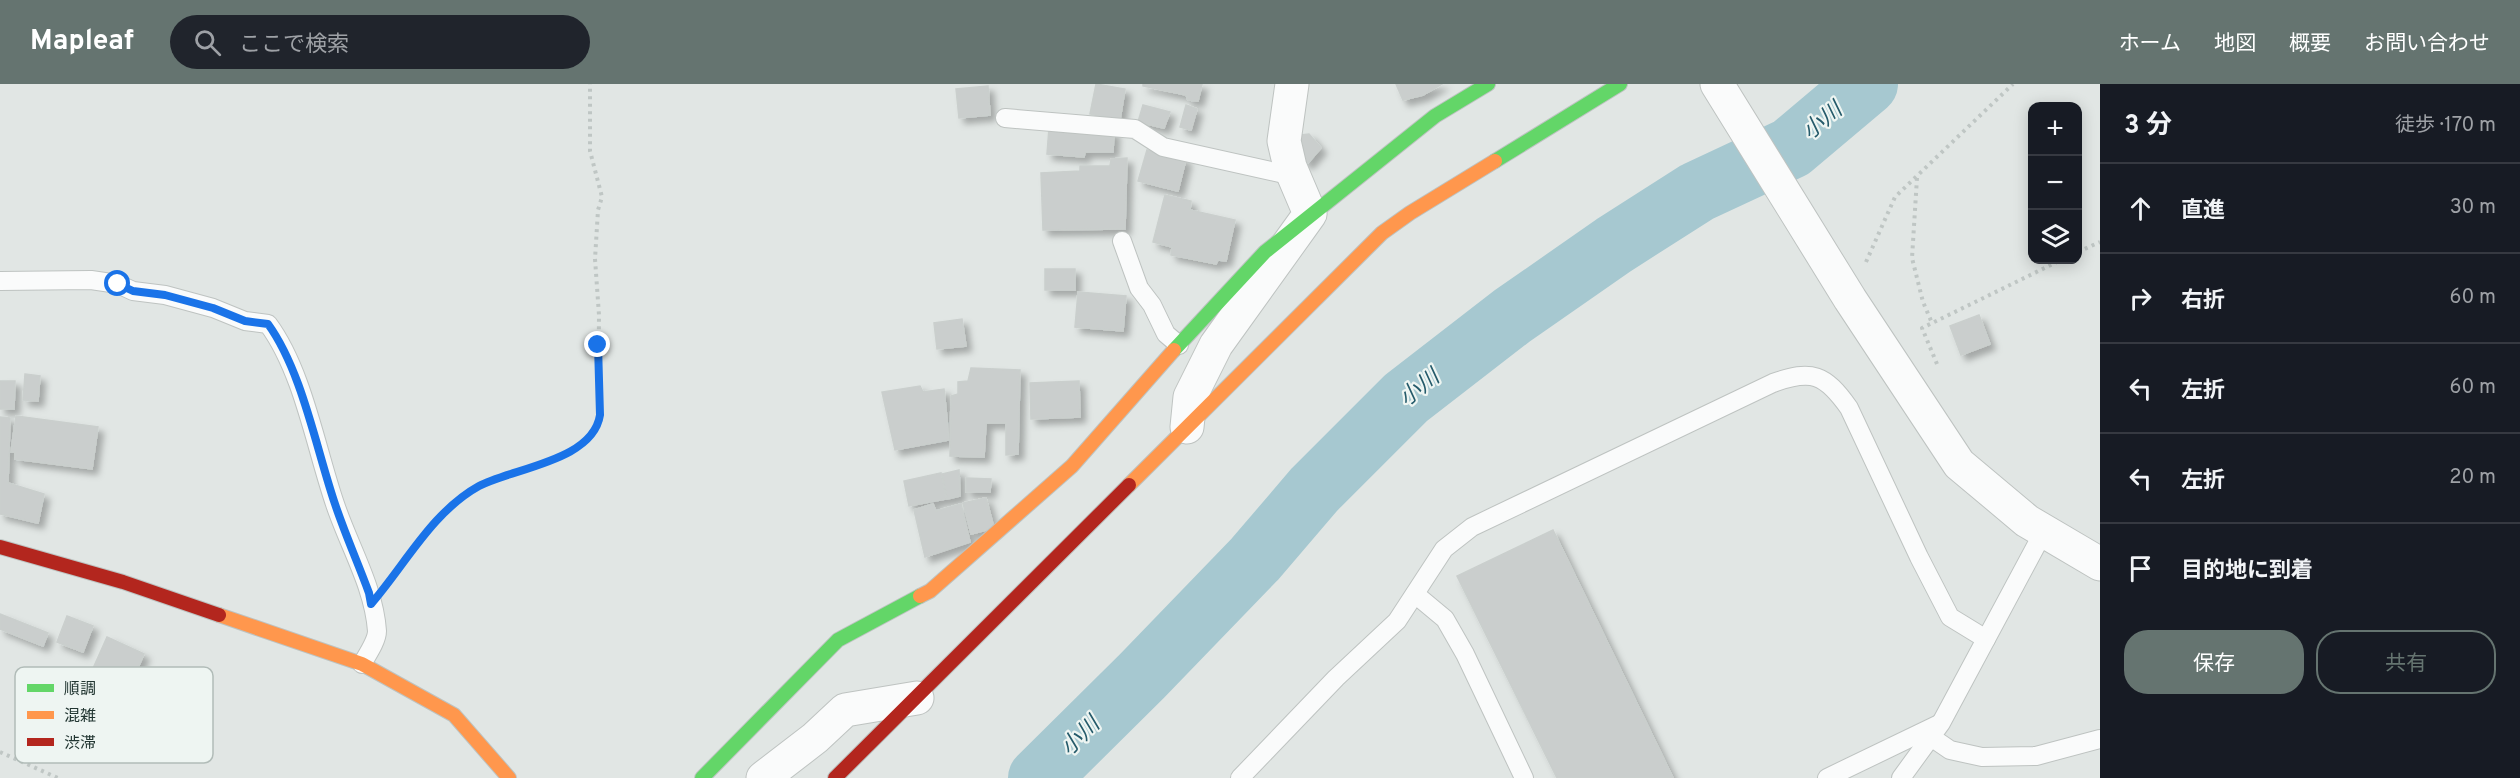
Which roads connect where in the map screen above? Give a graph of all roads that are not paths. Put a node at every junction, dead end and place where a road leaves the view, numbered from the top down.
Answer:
1 (1292, 84) edge
2 (1488, 84) edge
3 (1620, 84) edge
4 (1717, 84) edge
5 (1005, 118) dead end
6 (1293, 176) junction
7 (1310, 214) junction
8 (1122, 241) dead end
9 (0, 280) edge
10 (1179, 345) junction
11 (1187, 427) junction
12 (2044, 531) junction
13 (0, 547) edge
14 (2100, 564) edge
15 (1414, 594) junction
16 (1986, 639) junction
17 (362, 664) junction
18 (917, 698) junction
19 (1936, 730) junction
20 (2100, 739) edge
21 (509, 778) edge
22 (702, 778) edge
23 (764, 778) edge
24 (835, 778) edge
25 (1240, 778) edge
26 (1524, 778) edge
27 (1827, 778) edge
28 (1901, 778) edge

1 - 6 street
2 - 7 street
3 - 11 street
4 - 12 street
5 - 6 lane
6 - 7 street
7 - 10 street
7 - 11 street
8 - 10 lane
9 - 17 lane
10 - 22 street
11 - 18 street
12 - 14 street
12 - 16 lane
13 - 17 street
15 - 16 lane
15 - 25 lane
15 - 26 lane
16 - 19 lane
17 - 21 street
18 - 23 street
18 - 24 street
19 - 20 lane
19 - 27 lane
19 - 28 lane

